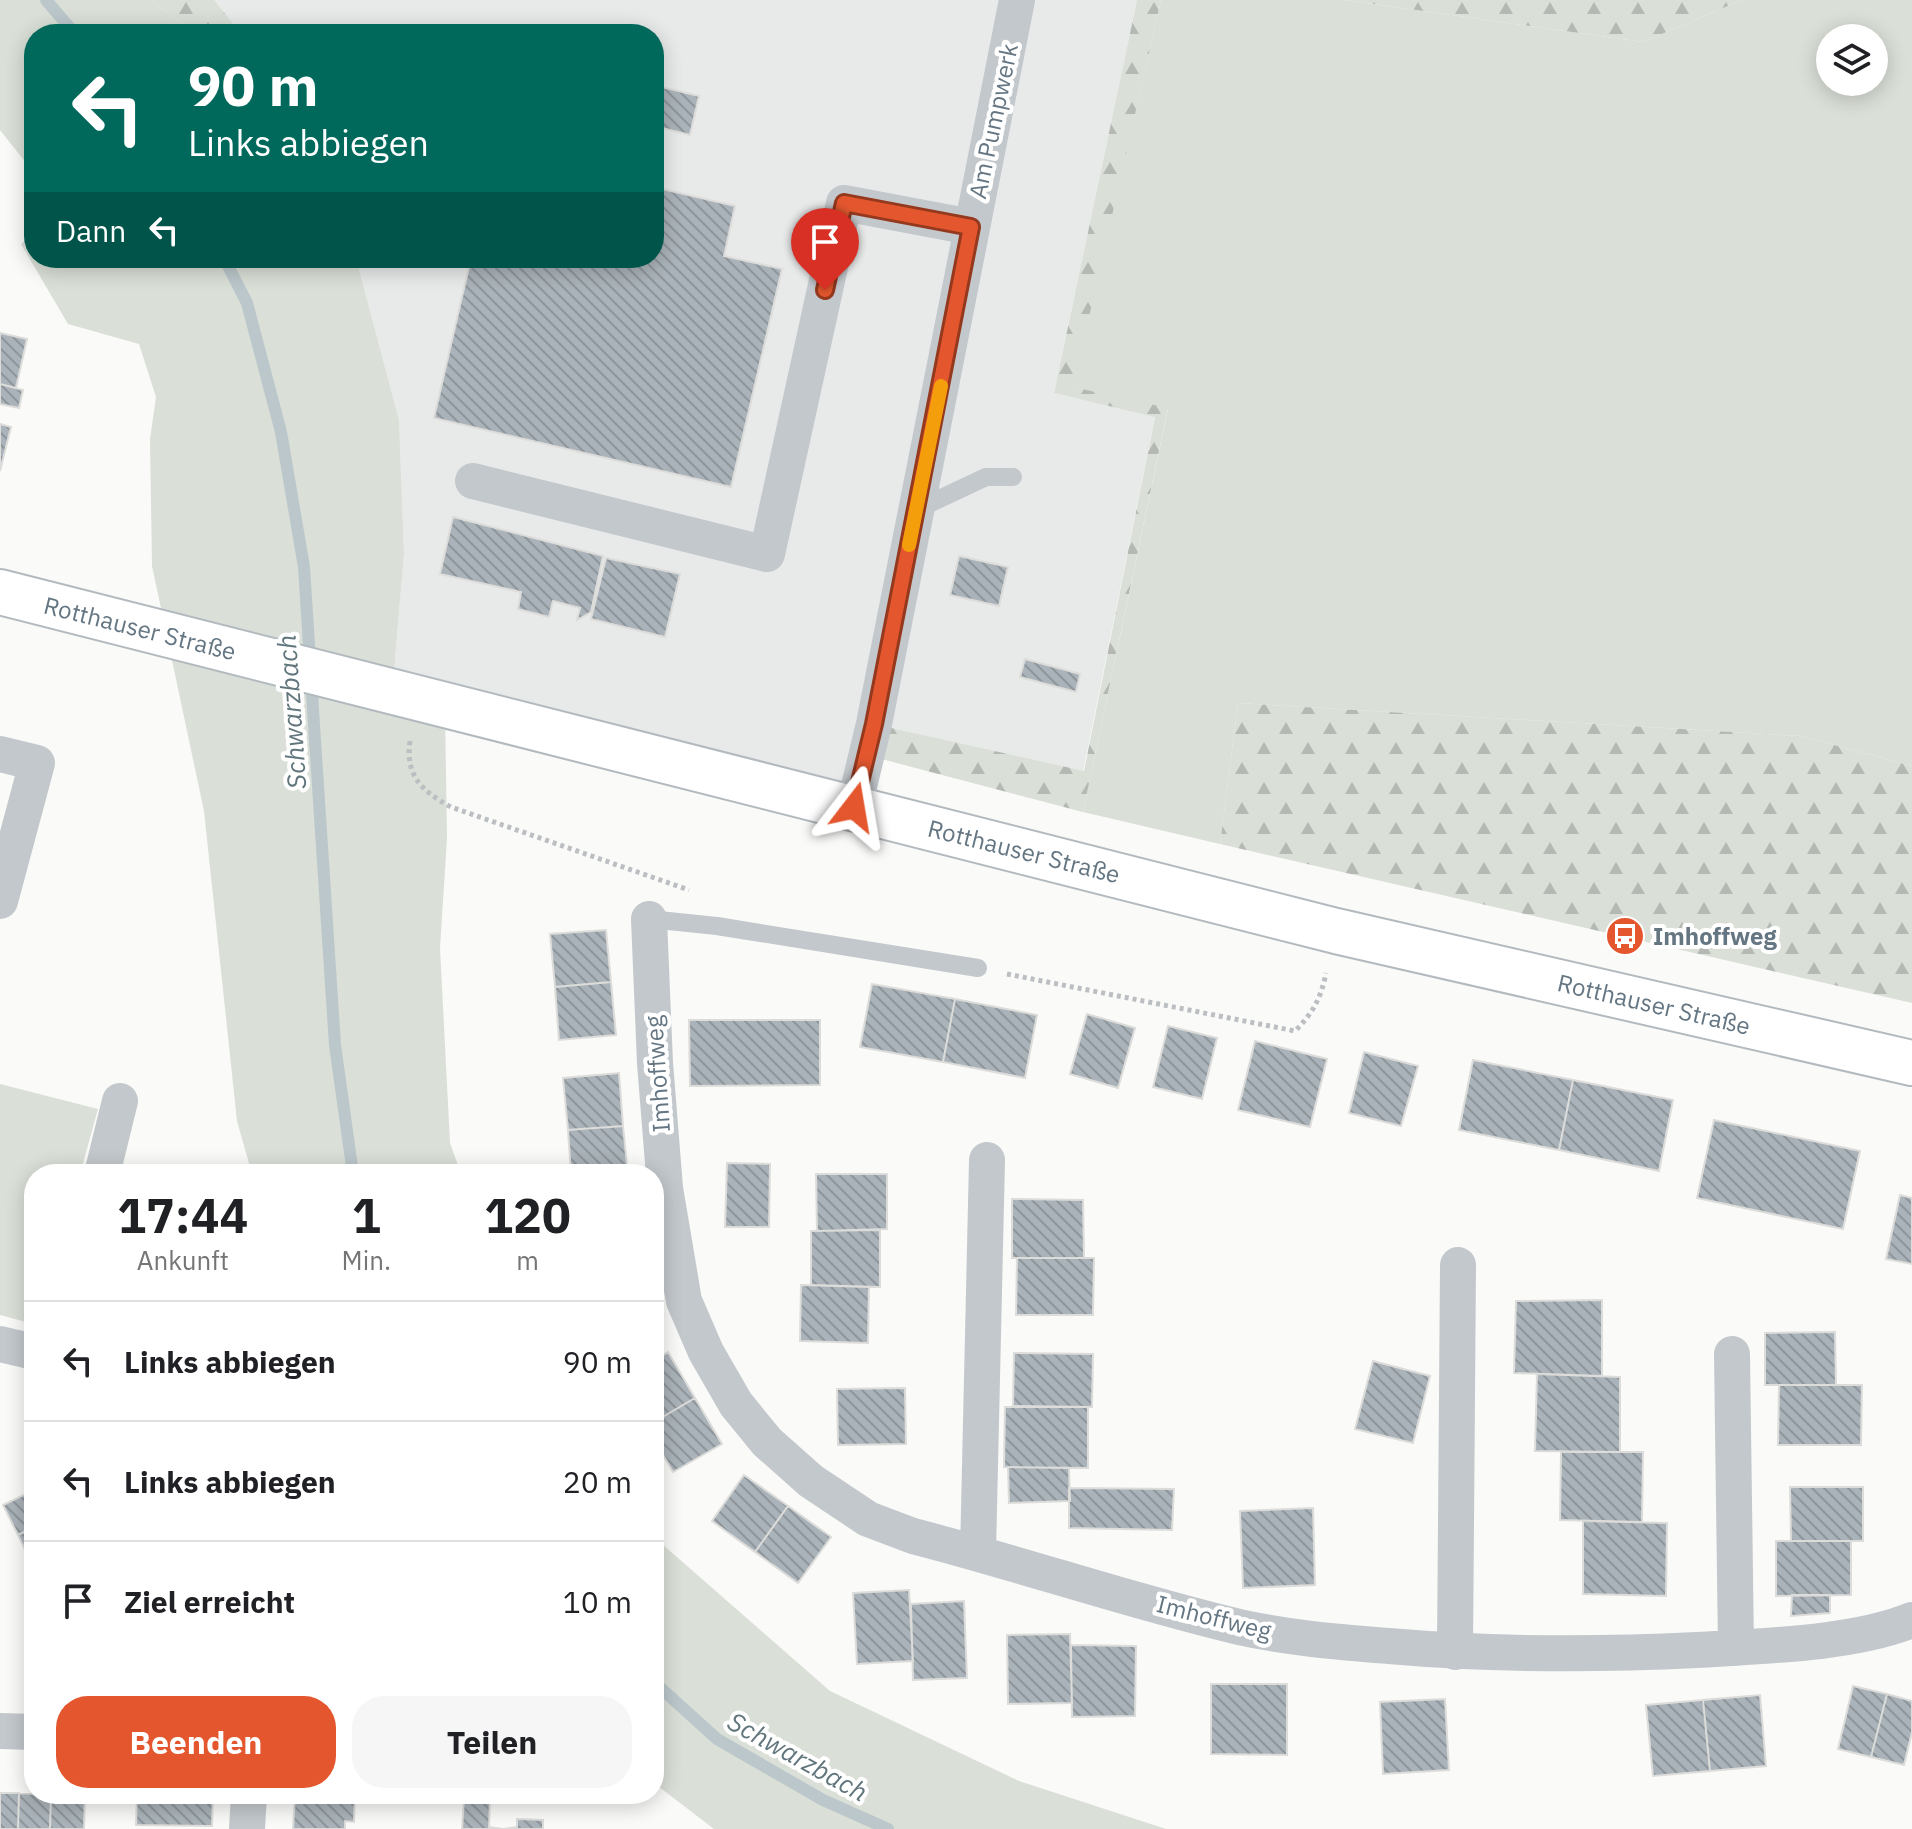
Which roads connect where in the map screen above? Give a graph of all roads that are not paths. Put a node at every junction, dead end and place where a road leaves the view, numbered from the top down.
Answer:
1 (1017, 0) edge
2 (971, 227) junction
3 (1013, 477) dead end
4 (473, 481) dead end
5 (916, 510) junction
6 (0, 592) edge
7 (0, 754) edge
8 (854, 807) junction
9 (0, 901) edge
10 (649, 919) joint
11 (978, 968) road end
12 (1912, 1063) edge
13 (120, 1101) dead end
14 (987, 1160) dead end
15 (104, 1164) edge
16 (663, 1164) edge
17 (664, 1176) edge
18 (1458, 1265) dead end
19 (0, 1344) edge
20 (24, 1350) edge
21 (1732, 1354) dead end
22 (978, 1553) junction
23 (1912, 1620) edge
24 (1736, 1648) junction
25 (1455, 1652) junction
26 (0, 1731) edge
27 (24, 1732) edge
28 (248, 1804) edge
29 (247, 1829) edge

1 - 2 street, Am Pumpwerk
2 - 4 street
2 - 5 street, Am Pumpwerk
3 - 5 lane
5 - 8 street, Am Pumpwerk
6 - 8 main road, Rotthauser Straße
7 - 9 street
8 - 12 main road, Rotthauser Straße
10 - 11 lane
10 - 16 street, Imhoffweg
13 - 15 street
14 - 22 street
17 - 22 street, Imhoffweg
18 - 25 street
19 - 20 street
21 - 24 street
22 - 25 street, Imhoffweg
23 - 24 street, Imhoffweg
24 - 25 street, Imhoffweg
26 - 27 street
28 - 29 street

